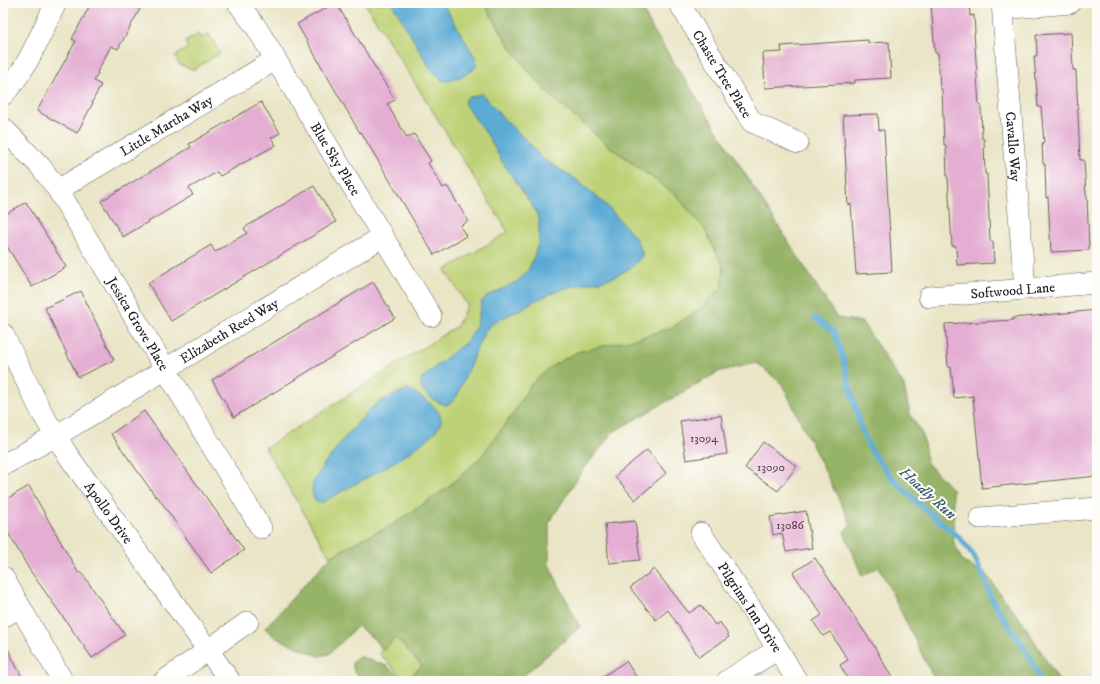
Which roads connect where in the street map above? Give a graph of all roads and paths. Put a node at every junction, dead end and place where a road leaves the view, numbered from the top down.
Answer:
1 (56, 3) edge
2 (238, 3) edge
3 (679, 3) edge
4 (1070, 3) edge
5 (1003, 6) edge
6 (275, 60) junction
7 (3, 95) edge
8 (3, 128) edge
9 (798, 143) dead end
10 (58, 190) junction
11 (382, 237) junction
12 (1097, 283) edge
13 (1026, 289) junction
14 (929, 297) dead end
15 (431, 316) dead end
16 (3, 334) edge
17 (166, 369) junction
18 (56, 436) junction
19 (3, 465) edge
20 (1097, 508) edge
21 (980, 518) dead end
22 (261, 528) dead end
23 (701, 533) dead end
24 (3, 577) edge
25 (12, 612) edge
26 (248, 622) dead end
27 (778, 649) junction
28 (208, 650) junction
29 (61, 678) dead end
30 (164, 681) edge
31 (230, 681) edge
32 (727, 681) edge
33 (797, 681) edge

1 - 7 street
2 - 6 street, Blue Sky Place
3 - 9 street, Chaste Tree Place
4 - 5 street
5 - 13 street, Cavallo Way
6 - 10 street, Little Martha Way
6 - 11 street, Blue Sky Place
8 - 10 street, Jessica Grove Place
10 - 17 street, Jessica Grove Place
11 - 15 street, Blue Sky Place
11 - 17 street, Elizabeth Reed Way
12 - 13 street, Softwood Lane
13 - 14 street, Softwood Lane
16 - 18 street, Apollo Drive
17 - 18 street, Elizabeth Reed Way
17 - 22 street, Jessica Grove Place
18 - 19 street, Elizabeth Reed Way
18 - 28 street, Apollo Drive
20 - 21 street
23 - 27 street, Pilgrims Inn Drive
24 - 25 street
25 - 29 street
26 - 28 street
27 - 32 street
27 - 33 street, Pilgrims Inn Drive
28 - 30 street
28 - 31 street, Apollo Drive

